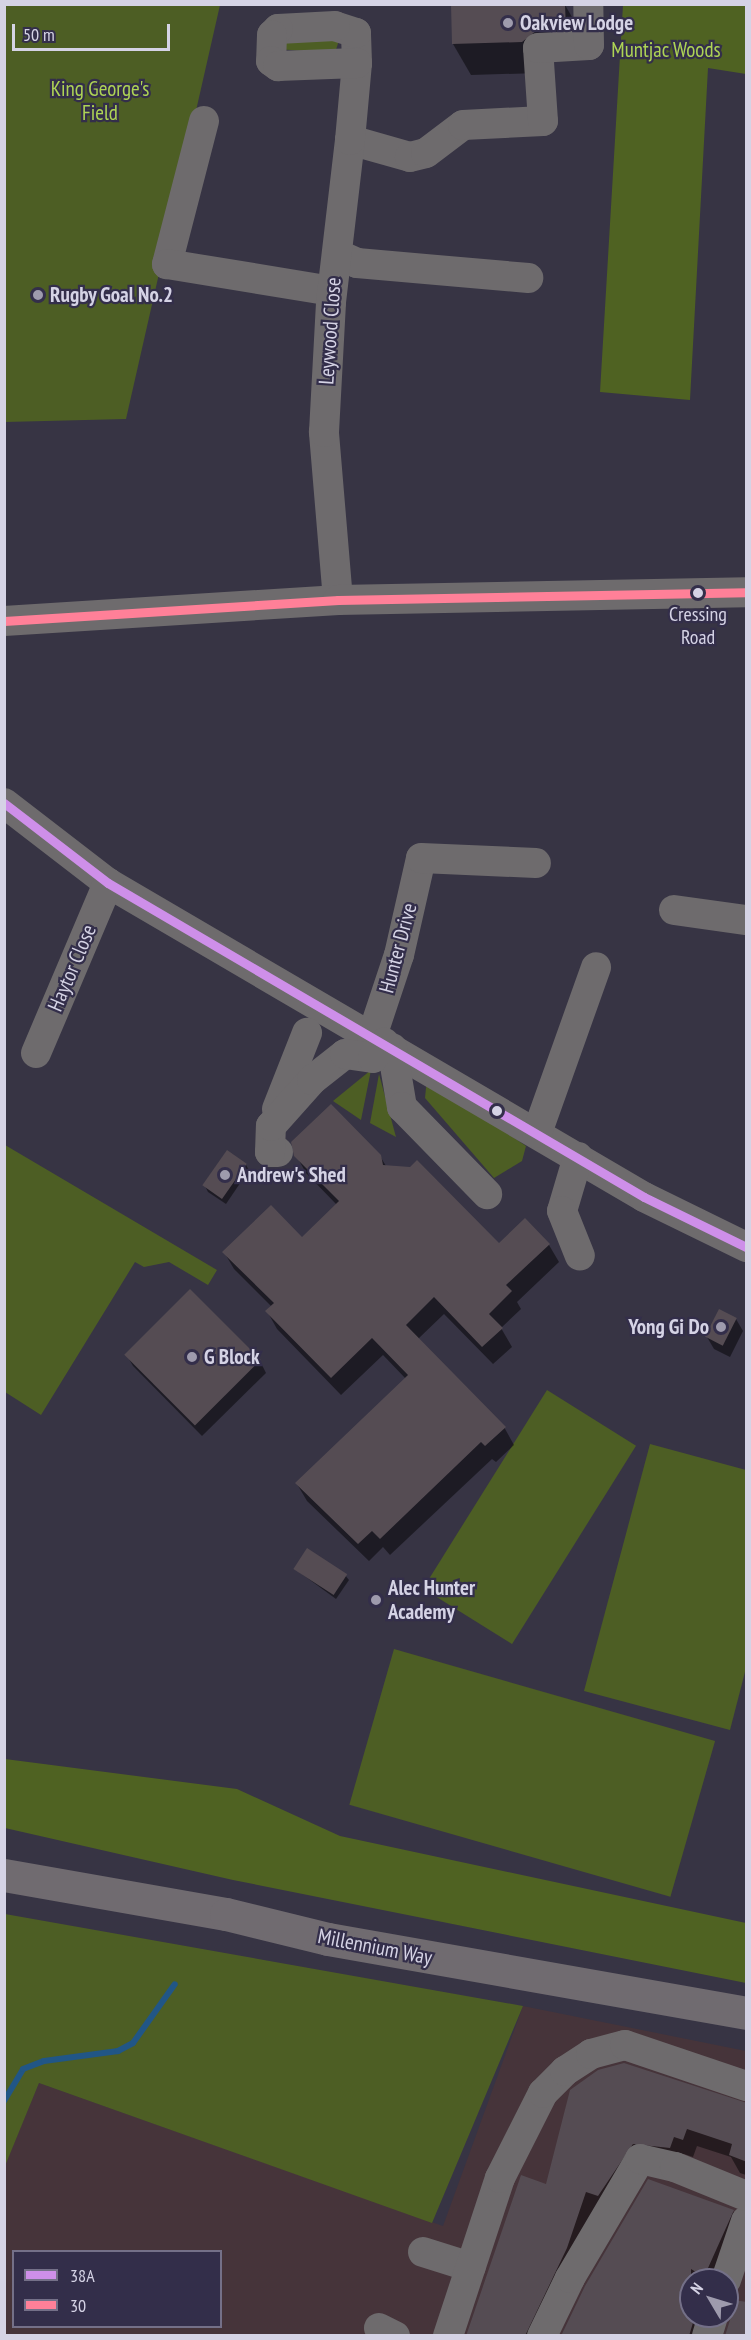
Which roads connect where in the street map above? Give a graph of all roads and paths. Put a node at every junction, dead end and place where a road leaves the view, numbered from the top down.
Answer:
1 (588, 6) edge
2 (357, 63) dead end
3 (204, 121) dead end
4 (350, 140) junction
5 (337, 254) junction
6 (528, 278) dead end
7 (332, 291) junction
8 (747, 592) edge
9 (338, 600) junction
10 (4, 621) edge
11 (4, 803) edge
12 (536, 863) dead end
13 (108, 883) junction
14 (674, 910) dead end
15 (747, 920) edge
16 (596, 967) dead end
17 (307, 1034) dead end
18 (382, 1042) junction
19 (36, 1053) dead end
20 (537, 1133) junction
21 (578, 1157) junction
22 (487, 1194) dead end
23 (747, 1247) edge
24 (580, 1256) dead end
25 (4, 1875) edge
26 (747, 2013) edge
27 (747, 2085) edge
28 (747, 2196) edge
29 (747, 2221) edge
30 (423, 2252) dead end
31 (471, 2267) junction
32 (730, 2268) edge
33 (448, 2336) edge
34 (542, 2336) edge

1 - 4 street
2 - 4 street, Leywood Close
3 - 7 street
4 - 5 street, Leywood Close
5 - 6 street
5 - 7 street, Leywood Close
7 - 9 street, Leywood Close
8 - 9 street
9 - 10 street
11 - 13 street
12 - 18 street, Hunter Drive
13 - 18 street
13 - 19 street, Haytor Close
14 - 15 street
16 - 20 street
17 - 18 street
18 - 20 street
18 - 22 street
20 - 21 street
21 - 23 street
21 - 24 street
25 - 26 main road, Millennium Way
27 - 31 street
28 - 34 street
29 - 32 street
30 - 31 street
31 - 33 street

